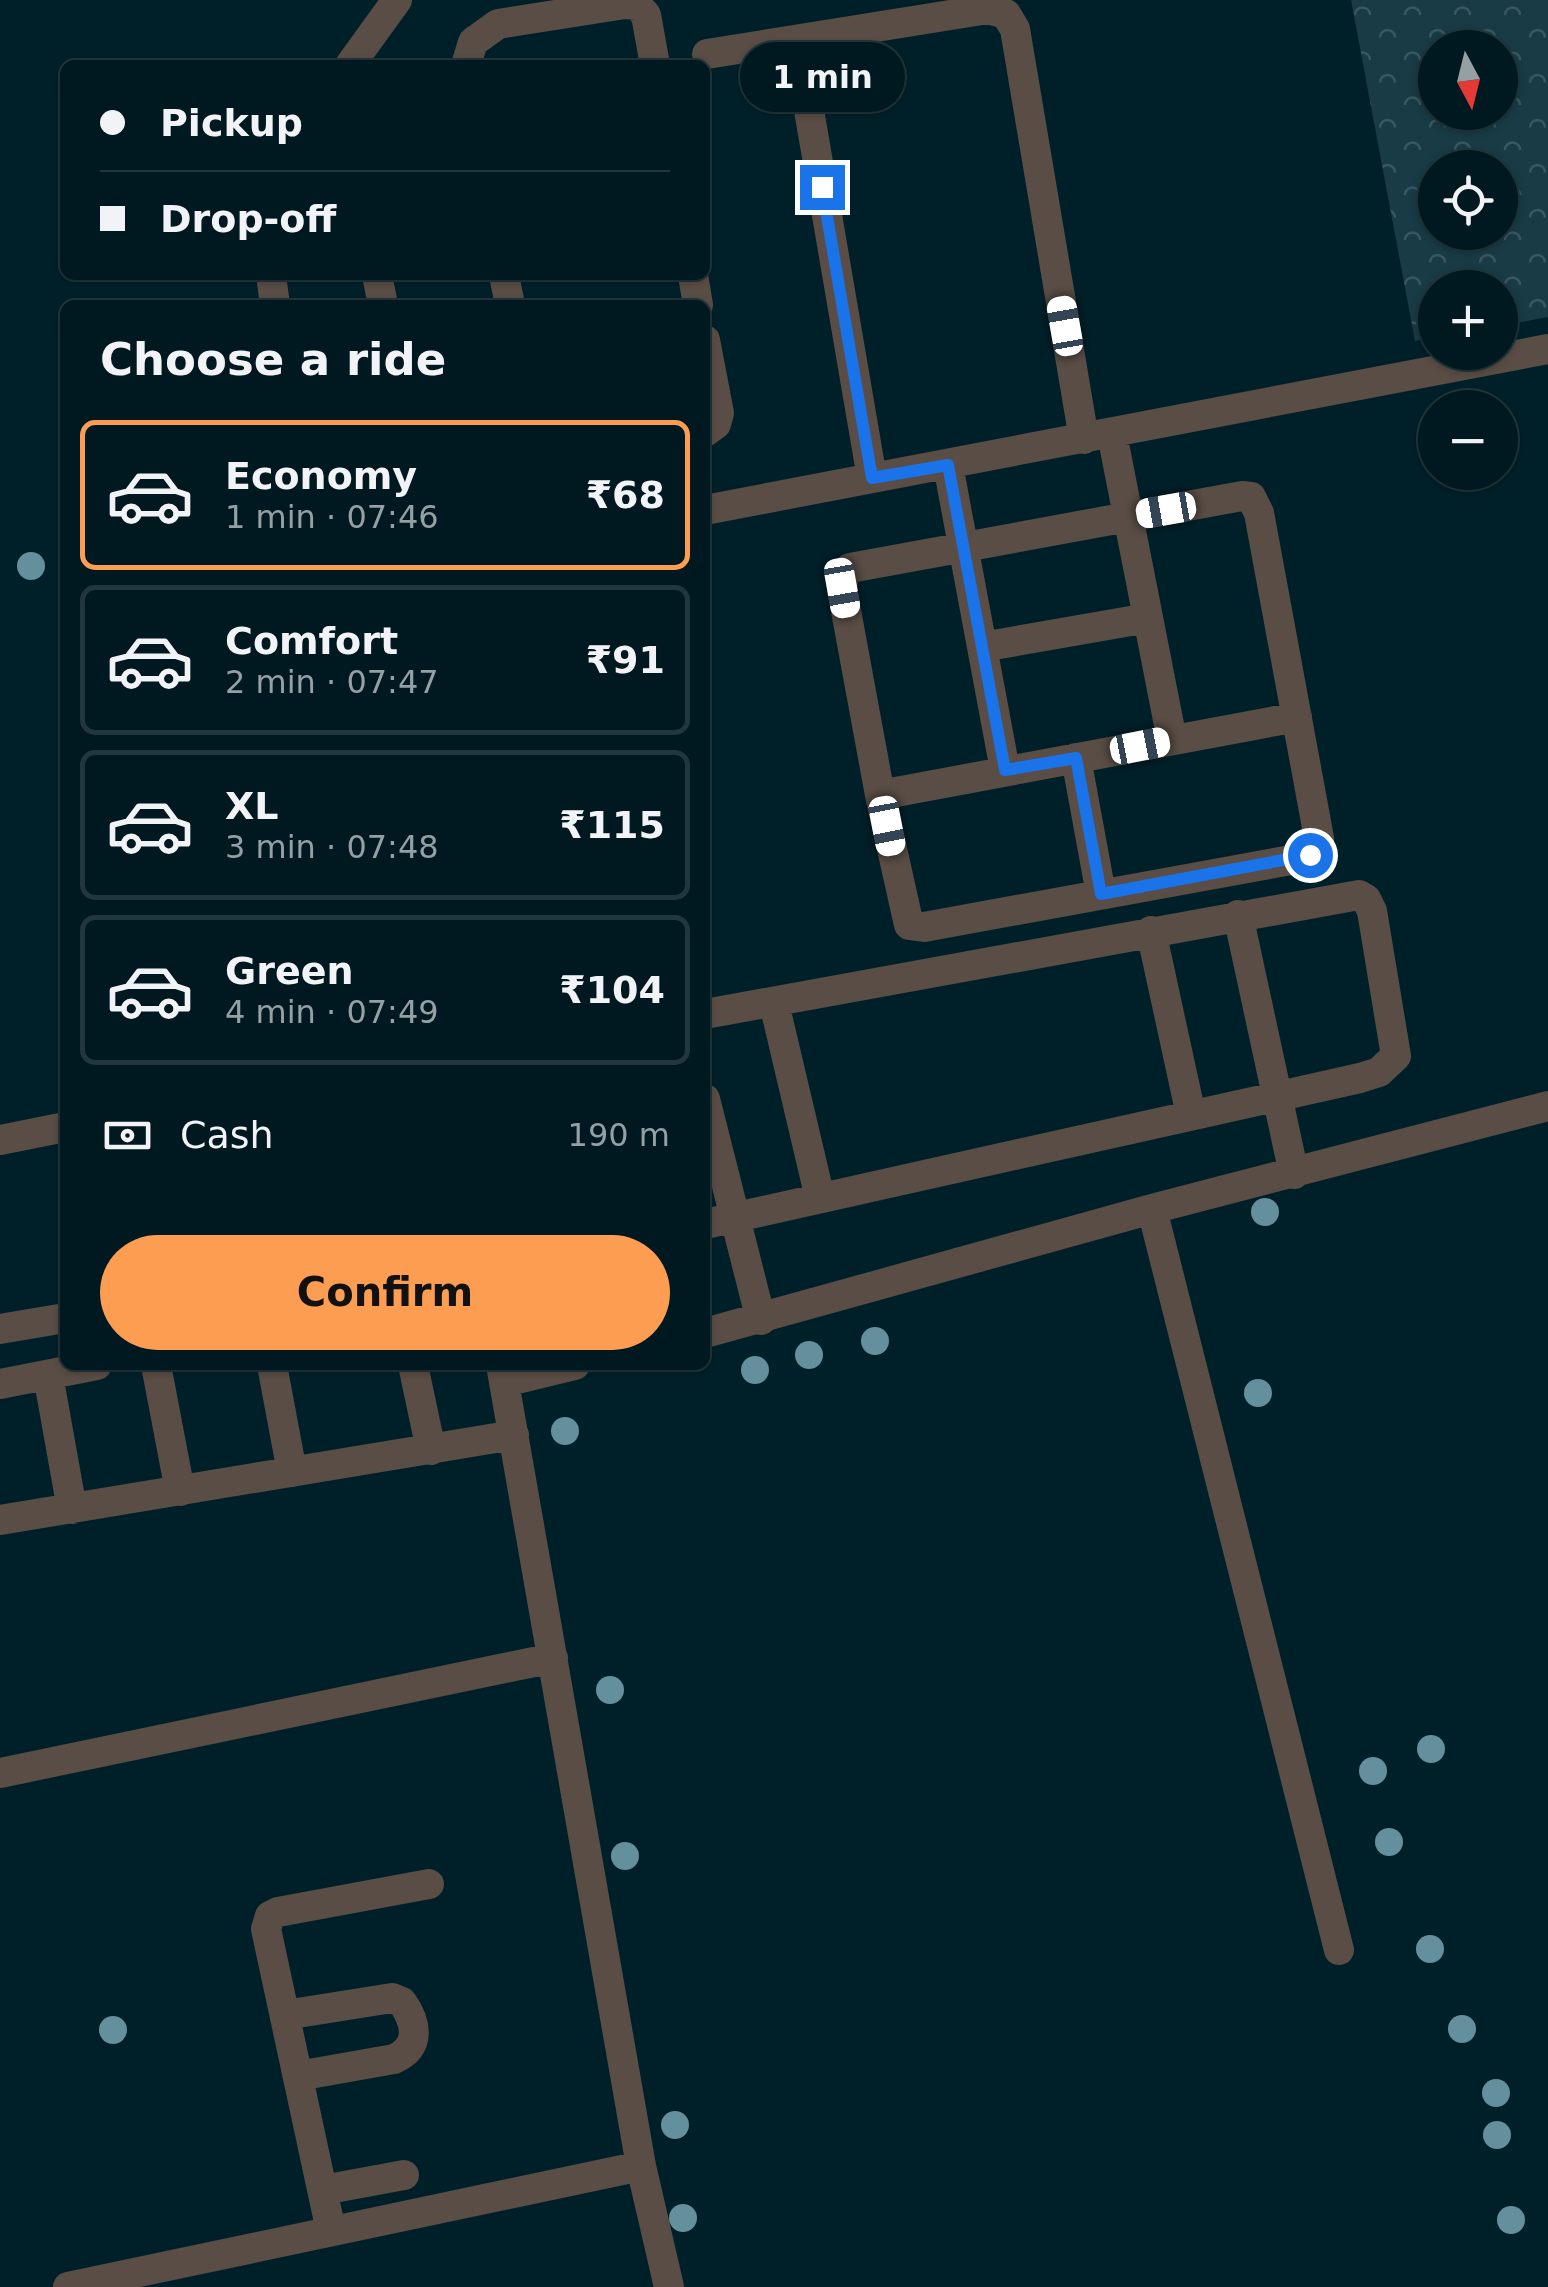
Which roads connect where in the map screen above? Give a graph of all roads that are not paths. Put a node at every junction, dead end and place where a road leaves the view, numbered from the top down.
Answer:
1 (398, 0) edge
2 (797, 40) junction
3 (707, 54) dead end
4 (354, 60) edge
5 (468, 60) edge
6 (653, 60) edge
7 (1548, 350) edge
8 (710, 368) edge
9 (710, 428) edge
10 (1098, 436) junction
11 (948, 465) junction
12 (872, 478) junction
13 (710, 509) edge
14 (1129, 516) junction
15 (964, 547) junction
16 (1148, 618) junction
17 (982, 647) junction
18 (1297, 717) junction
19 (1172, 740) junction
20 (1076, 758) junction
21 (1005, 770) junction
22 (880, 794) junction
23 (1101, 894) junction
24 (1238, 915) junction
25 (1151, 931) junction
26 (774, 1002) junction
27 (710, 1013) edge
28 (1277, 1096) junction
29 (1548, 1106) edge
30 (1191, 1115) junction
31 (60, 1128) edge
32 (0, 1140) edge
33 (710, 1140) edge
34 (1294, 1174) junction
35 (820, 1198) junction
36 (1152, 1210) junction
37 (720, 1221) edge
38 (60, 1319) edge
39 (761, 1320) junction
40 (0, 1329) edge
41 (710, 1332) edge
42 (70, 1370) edge
43 (157, 1370) edge
44 (273, 1370) edge
45 (414, 1370) edge
46 (535, 1370) edge
47 (48, 1374) junction
48 (503, 1374) edge
49 (0, 1384) edge
50 (514, 1435) junction
51 (430, 1450) junction
52 (292, 1472) junction
53 (180, 1491) junction
54 (72, 1509) junction
55 (0, 1520) edge
56 (553, 1658) junction
57 (0, 1774) edge
58 (429, 1884) dead end
59 (1339, 1950) dead end
60 (285, 2015) junction
61 (298, 2076) junction
62 (641, 2166) junction
63 (404, 2175) dead end
64 (323, 2190) junction
65 (331, 2231) junction
66 (68, 2287) edge
67 (669, 2287) edge

1 - 4 street
2 - 3 street
2 - 10 street
2 - 12 street
5 - 6 street
7 - 10 street
8 - 9 street
10 - 11 street
10 - 14 street
11 - 12 street
11 - 15 street
12 - 13 street
14 - 15 street
14 - 16 street
14 - 18 street
15 - 17 street
15 - 22 street
16 - 17 street
16 - 19 street
17 - 21 street
18 - 19 street
18 - 23 street
19 - 20 street
20 - 21 street
20 - 23 street
21 - 22 street
22 - 23 street
24 - 25 street
24 - 28 street
24 - 28 street
25 - 26 street
25 - 30 street
26 - 27 street
26 - 35 street
28 - 30 street
28 - 34 street
29 - 34 street
30 - 35 street
31 - 32 street
33 - 37 street
34 - 36 street
35 - 37 street
36 - 39 street
36 - 59 street
37 - 39 street
38 - 40 street
39 - 41 street
42 - 47 street
43 - 53 street
44 - 52 street
45 - 51 street
46 - 48 street
47 - 49 street
47 - 54 street
48 - 50 street
50 - 51 street
50 - 56 street
51 - 52 street
52 - 53 street
53 - 54 street
54 - 55 street
56 - 57 street
56 - 62 street
58 - 60 street
60 - 61 street
60 - 61 street
61 - 64 street
62 - 65 street
62 - 67 street
63 - 64 street
64 - 65 street
65 - 66 street

